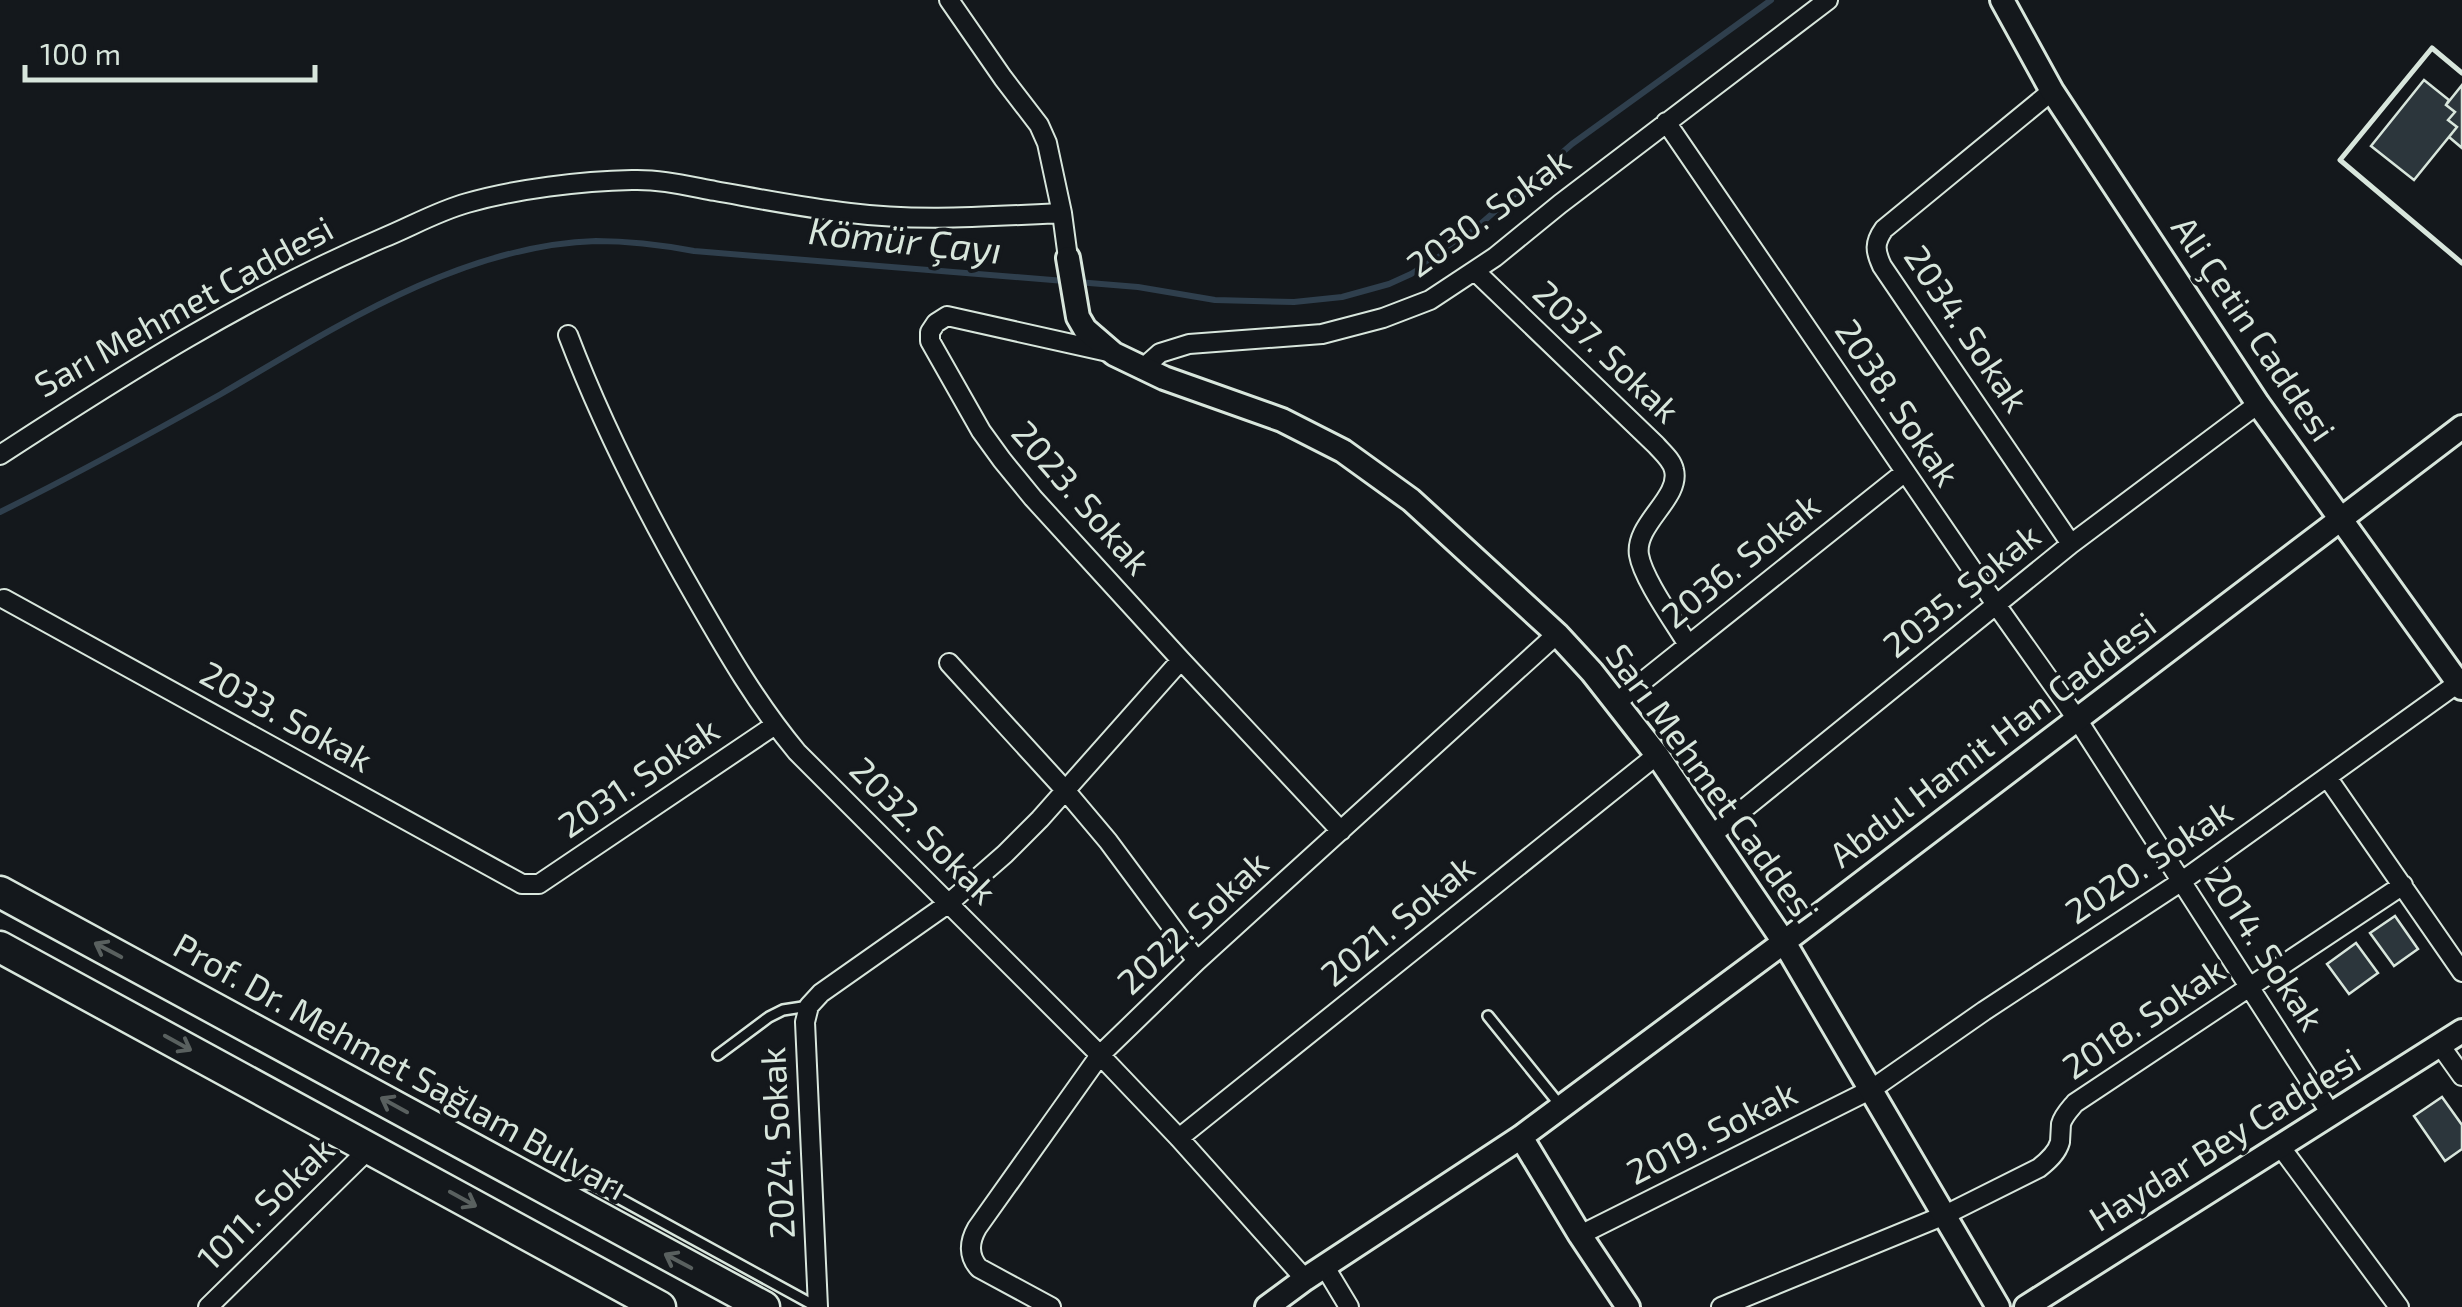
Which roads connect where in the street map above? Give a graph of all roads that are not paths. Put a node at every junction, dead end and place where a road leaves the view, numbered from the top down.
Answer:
1 (950, 0) edge
2 (1828, 0) edge
3 (2002, 0) edge
4 (2052, 92) junction
5 (1666, 122) junction
6 (1062, 213) junction
7 (1068, 258) joint
8 (1476, 272) junction
9 (568, 336) dead end
10 (1114, 354) junction
11 (1142, 369) junction
12 (2258, 404) junction
13 (2462, 427) edge
14 (0, 455) edge
15 (1905, 472) junction
16 (2342, 520) junction
17 (2071, 544) junction
18 (4, 598) dead end
19 (1996, 606) junction
20 (1556, 634) junction
21 (1688, 645) junction
22 (1181, 660) junction
23 (949, 664) dead end
24 (2460, 686) edge
25 (1617, 702) junction
26 (2077, 719) junction
27 (775, 725) junction
28 (1657, 755) junction
29 (2327, 777) junction
30 (1065, 790) junction
31 (1341, 831) junction
32 (1712, 834) junction
33 (2182, 881) junction
34 (540, 884) joint
35 (2403, 885) junction
36 (0, 892) edge
37 (949, 903) junction
38 (1784, 942) junction
39 (0, 947) edge
40 (1198, 961) junction
41 (2462, 972) edge
42 (2249, 988) junction
43 (810, 1006) junction
44 (1488, 1016) dead end
45 (2462, 1031) edge
46 (2440, 1045) junction
47 (718, 1055) dead end
48 (1100, 1055) junction
49 (2462, 1076) edge
50 (1872, 1089) junction
51 (1562, 1107) junction
52 (2331, 1114) junction
53 (1521, 1137) junction
54 (1179, 1138) junction
55 (2280, 1146) junction
56 (370, 1148) junction
57 (543, 1189) junction
58 (1945, 1215) junction
59 (1580, 1235) junction
60 (1315, 1273) junction
61 (648, 1304) edge
62 (208, 1307) edge
63 (764, 1307) edge
64 (818, 1307) edge
65 (1051, 1307) edge
66 (1266, 1307) edge
67 (1349, 1307) edge
68 (1628, 1307) edge
69 (1721, 1307) edge
70 (1998, 1307) edge
71 (2026, 1307) edge
72 (2399, 1307) edge

1 - 6 street
2 - 5 street, 2030. Sokak
3 - 4 street, Ali Çetin Caddesi
4 - 12 street, Ali Çetin Caddesi
4 - 17 street, 2034. Sokak
5 - 8 street, 2030. Sokak
5 - 15 street, 2038. Sokak
6 - 7 street, Sarı Mehmet Caddesi
6 - 14 street, Sarı Mehmet Caddesi
7 - 10 street, Sarı Mehmet Caddesi
8 - 11 street, 2030. Sokak
8 - 21 street, 2037. Sokak
9 - 27 street, 2032. Sokak
10 - 11 street, Sarı Mehmet Caddesi
10 - 22 street, 2023. Sokak
11 - 20 street, Sarı Mehmet Caddesi
12 - 16 street, Ali Çetin Caddesi
12 - 17 street, 2035. Sokak
13 - 16 street, Abdul Hamit Han Caddesi
15 - 19 street, 2038. Sokak
15 - 21 street, 2036. Sokak
16 - 24 street, Ali Çetin Caddesi
16 - 26 street, Abdul Hamit Han Caddesi
17 - 19 street, 2035. Sokak
18 - 34 street, 2033. Sokak
19 - 26 street, 2038. Sokak
19 - 32 street, 2035. Sokak
20 - 25 street, Sarı Mehmet Caddesi
20 - 31 street, 2022. Sokak
21 - 25 street, 2036. Sokak
22 - 30 street, 2024. Sokak
22 - 31 street, 2023. Sokak
23 - 30 street
24 - 29 street, 2020. Sokak
25 - 28 street, Sarı Mehmet Caddesi
26 - 33 street, 2014. Sokak
26 - 38 street, Abdul Hamit Han Caddesi
27 - 34 street, 2031. Sokak
27 - 37 street, 2032. Sokak
28 - 32 street, Sarı Mehmet Caddesi
28 - 54 street, 2021. Sokak
29 - 33 street, 2020. Sokak
29 - 35 street
30 - 37 street, 2024. Sokak
30 - 40 street
31 - 40 street, 2022. Sokak
32 - 38 street, Sarı Mehmet Caddesi
33 - 42 street, 2014. Sokak
33 - 50 street, 2020. Sokak
35 - 41 street
35 - 42 street, 2018. Sokak
57 -> 36 highway, Prof. Dr. Mehmet Sağlam Bulvarı
37 - 43 street, 2024. Sokak
37 - 48 street, 2032. Sokak
38 - 50 street, Sarı Mehmet Caddesi
38 - 51 street, Abdul Hamit Han Caddesi
39 -> 56 highway
40 - 48 street, 2022. Sokak
42 - 52 street, 2014. Sokak
42 - 58 street, 2018. Sokak
43 - 47 lane
43 - 64 street, 2024. Sokak
44 - 51 lane
45 - 46 street, Haydar Bey Caddesi
46 - 49 street
46 - 52 street, Haydar Bey Caddesi
48 - 54 street
48 - 65 street
50 - 58 street, Sarı Mehmet Caddesi
50 - 59 street, 2019. Sokak
51 - 53 street, Abdul Hamit Han Caddesi
52 - 55 street, Haydar Bey Caddesi
53 - 59 street
53 - 60 street, Abdul Hamit Han Caddesi
54 - 60 street
55 - 71 street, Haydar Bey Caddesi
55 - 72 street
56 -> 61 highway
56 - 62 street, 1011. Sokak
63 -> 57 highway, Prof. Dr. Mehmet Sağlam Bulvarı
57 - 64 lane
58 - 69 street, 2018. Sokak
58 - 70 street, Sarı Mehmet Caddesi
59 - 68 street
60 - 66 street, Abdul Hamit Han Caddesi
60 - 67 street

